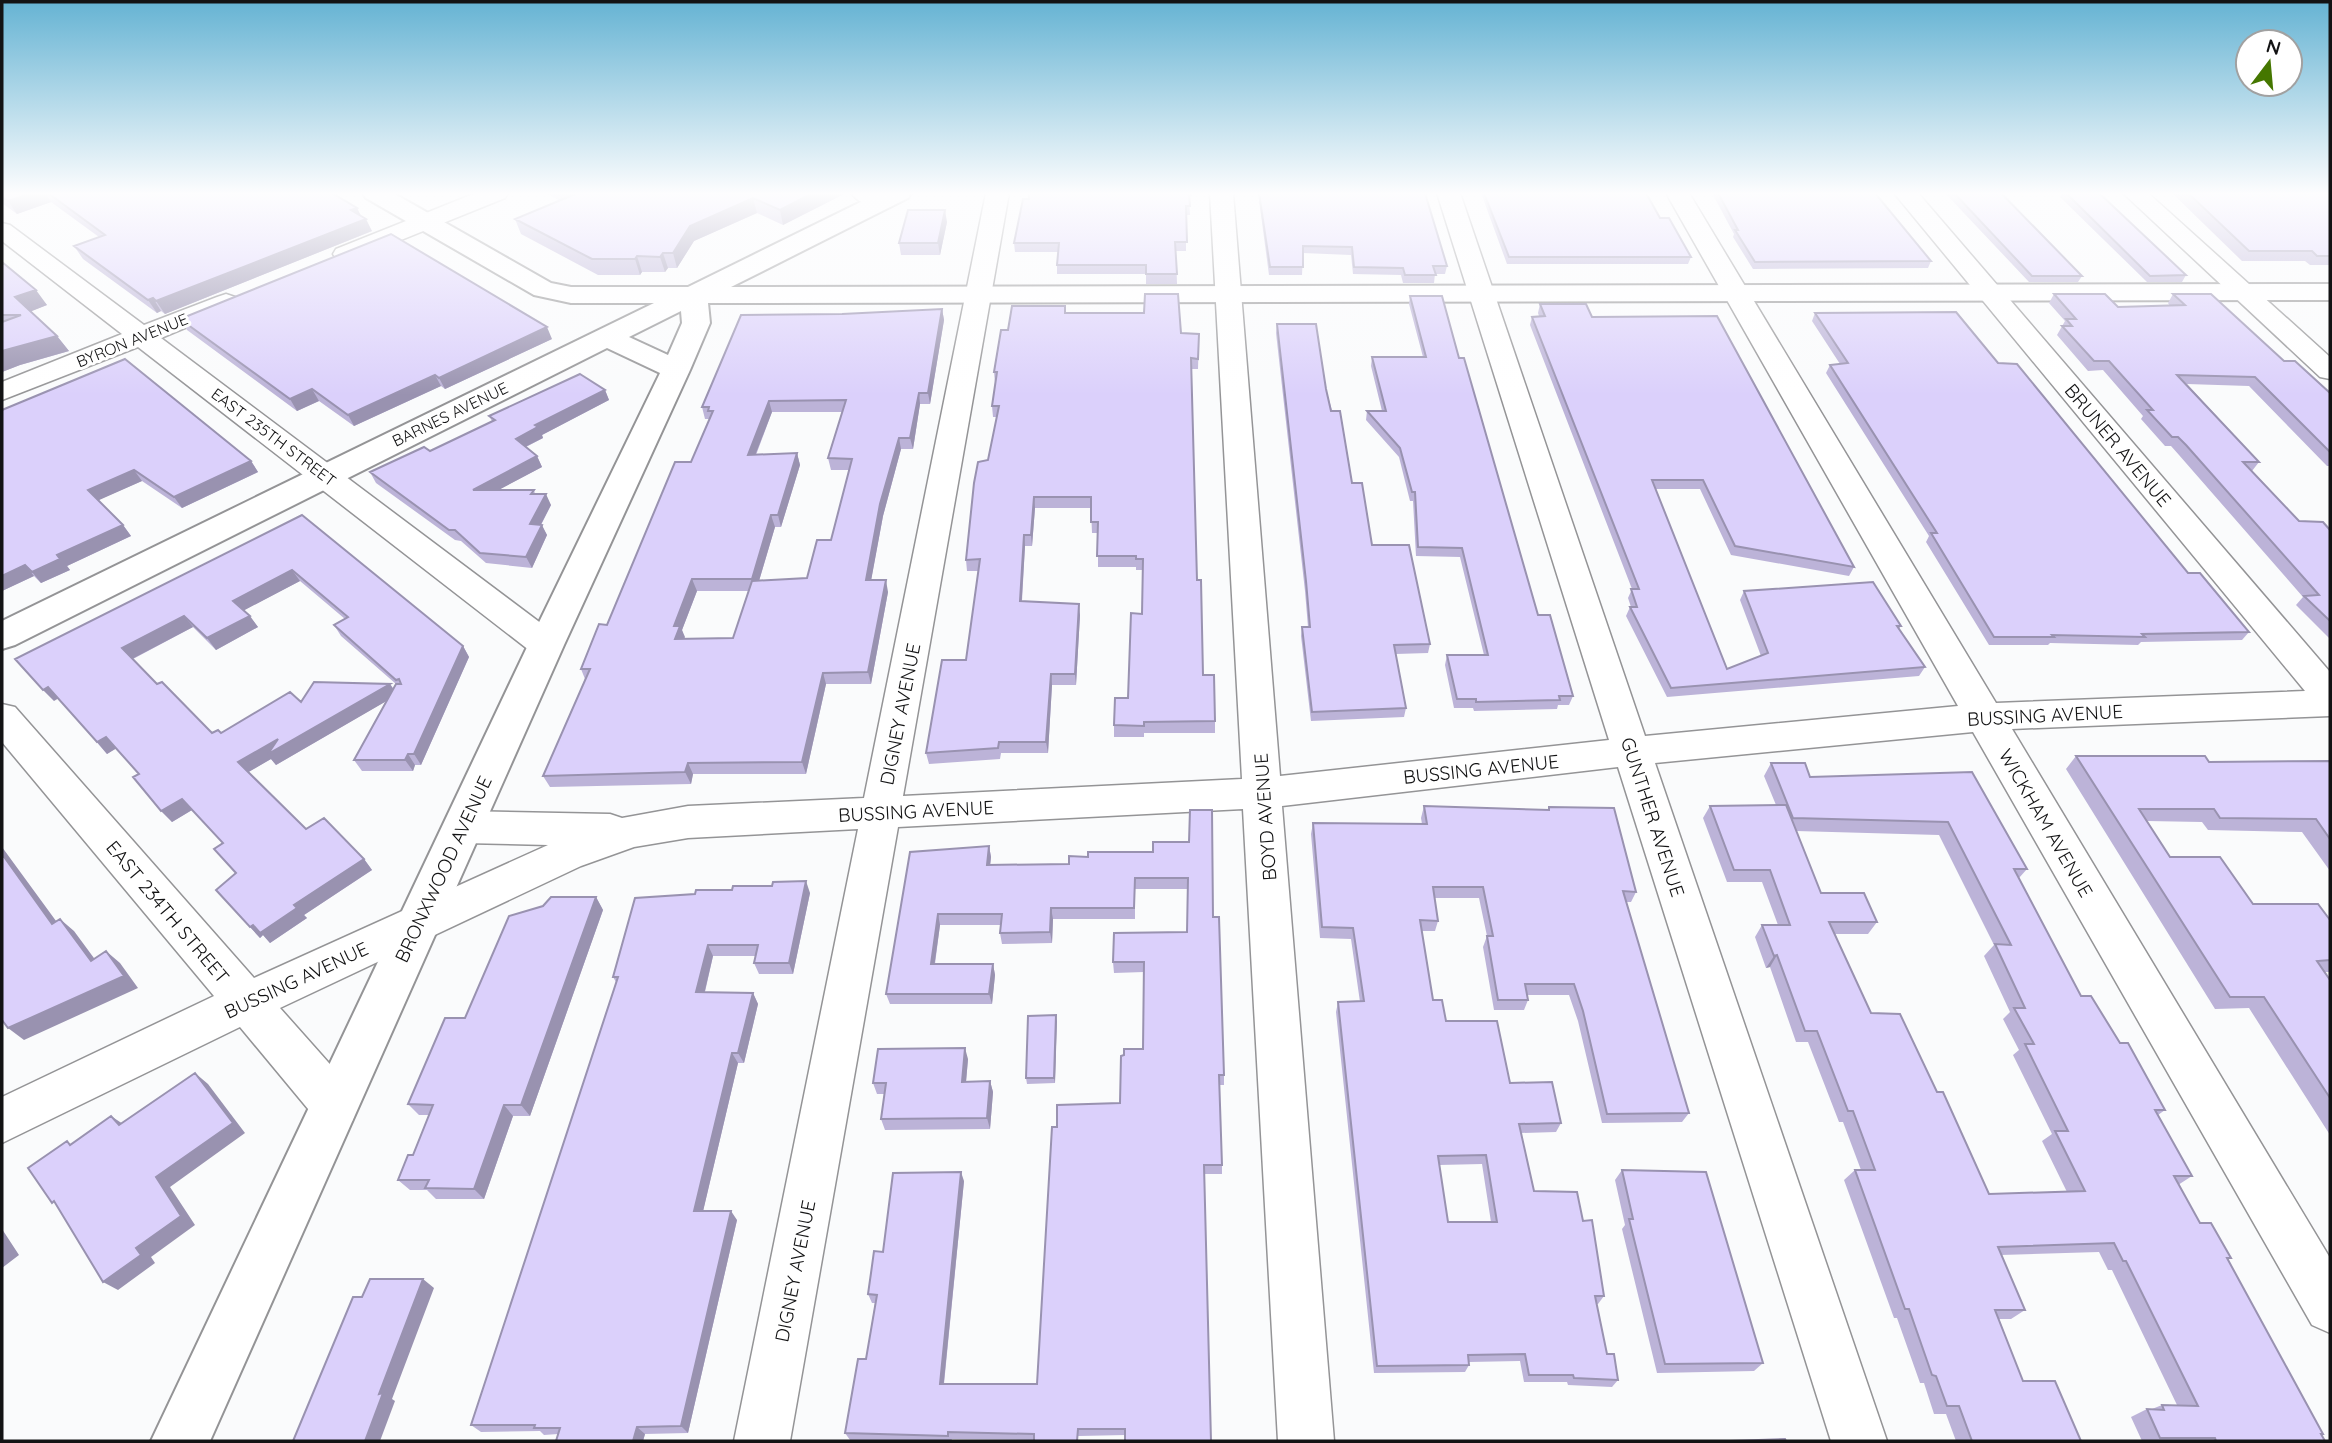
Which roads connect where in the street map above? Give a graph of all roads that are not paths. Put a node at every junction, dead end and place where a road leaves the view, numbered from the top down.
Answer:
1 (42, 260) edge
2 (331, 260) edge
3 (493, 260) edge
4 (761, 260) edge
5 (985, 260) edge
6 (1226, 260) edge
7 (1471, 260) edge
8 (1717, 260) edge
9 (1962, 260) edge
10 (2208, 260) edge
11 (322, 264) edge
12 (1989, 292) junction
13 (2243, 292) junction
14 (2330, 292) edge
15 (1736, 293) junction
16 (1228, 294) junction
17 (1482, 294) junction
18 (244, 295) edge
19 (978, 295) junction
20 (694, 296) junction
21 (141, 336) junction
22 (606, 337) junction
23 (676, 370) junction
24 (2330, 371) edge
25 (2, 392) edge
26 (325, 477) junction
27 (2, 636) edge
28 (546, 645) junction
29 (2330, 696) edge
30 (2330, 702) edge
31 (2, 717) edge
32 (1984, 717) junction
33 (1631, 752) junction
34 (1264, 793) junction
35 (882, 813) junction
36 (463, 827) junction
37 (632, 831) junction
38 (419, 922) junction
39 (245, 1003) junction
40 (335, 1105) junction
41 (2, 1121) edge
42 (2330, 1307) edge
43 (180, 1441) edge
44 (762, 1441) edge
45 (1306, 1441) edge
46 (1859, 1441) edge

1 - 21 street, EAST 235TH STREET
2 - 11 street
3 - 20 street
4 - 20 street, BARNES AVENUE
5 - 19 street, DIGNEY AVENUE
6 - 16 street, BOYD AVENUE
7 - 17 street, GUNTHER AVENUE
8 - 15 street, WICKHAM AVENUE
9 - 12 street, BRUNER AVENUE
10 - 13 street
12 - 13 street
12 - 15 street
12 - 29 street, BRUNER AVENUE
13 - 14 street
13 - 24 street
15 - 17 street
15 - 32 street, WICKHAM AVENUE
16 - 17 street
16 - 19 street
16 - 34 street, BOYD AVENUE
17 - 33 street, GUNTHER AVENUE
18 - 21 street, BYRON AVENUE
19 - 20 street
19 - 35 street, DIGNEY AVENUE
20 - 22 street, BARNES AVENUE
20 - 23 street, BRONXWOOD AVENUE
21 - 25 street, BYRON AVENUE
21 - 26 street, EAST 235TH STREET
22 - 23 street
22 - 26 street, BARNES AVENUE
23 - 28 street, BRONXWOOD AVENUE
26 - 27 street, BARNES AVENUE
26 - 28 street, EAST 235TH STREET
28 - 36 street, BRONXWOOD AVENUE
30 - 32 street, BUSSING AVENUE
31 - 39 street, EAST 234TH STREET
32 - 33 street, BUSSING AVENUE
32 - 42 street, WICKHAM AVENUE
33 - 34 street, BUSSING AVENUE
33 - 46 street, GUNTHER AVENUE
34 - 35 street, BUSSING AVENUE
34 - 45 street, BOYD AVENUE
35 - 37 street, BUSSING AVENUE
35 - 44 street, DIGNEY AVENUE
36 - 37 street, BUSSING AVENUE
36 - 38 street, BRONXWOOD AVENUE
37 - 38 street, BUSSING AVENUE
38 - 39 street, BUSSING AVENUE
38 - 40 street, BRONXWOOD AVENUE
39 - 40 street, EAST 234TH STREET
39 - 41 street, BUSSING AVENUE
40 - 43 street, BRONXWOOD AVENUE

